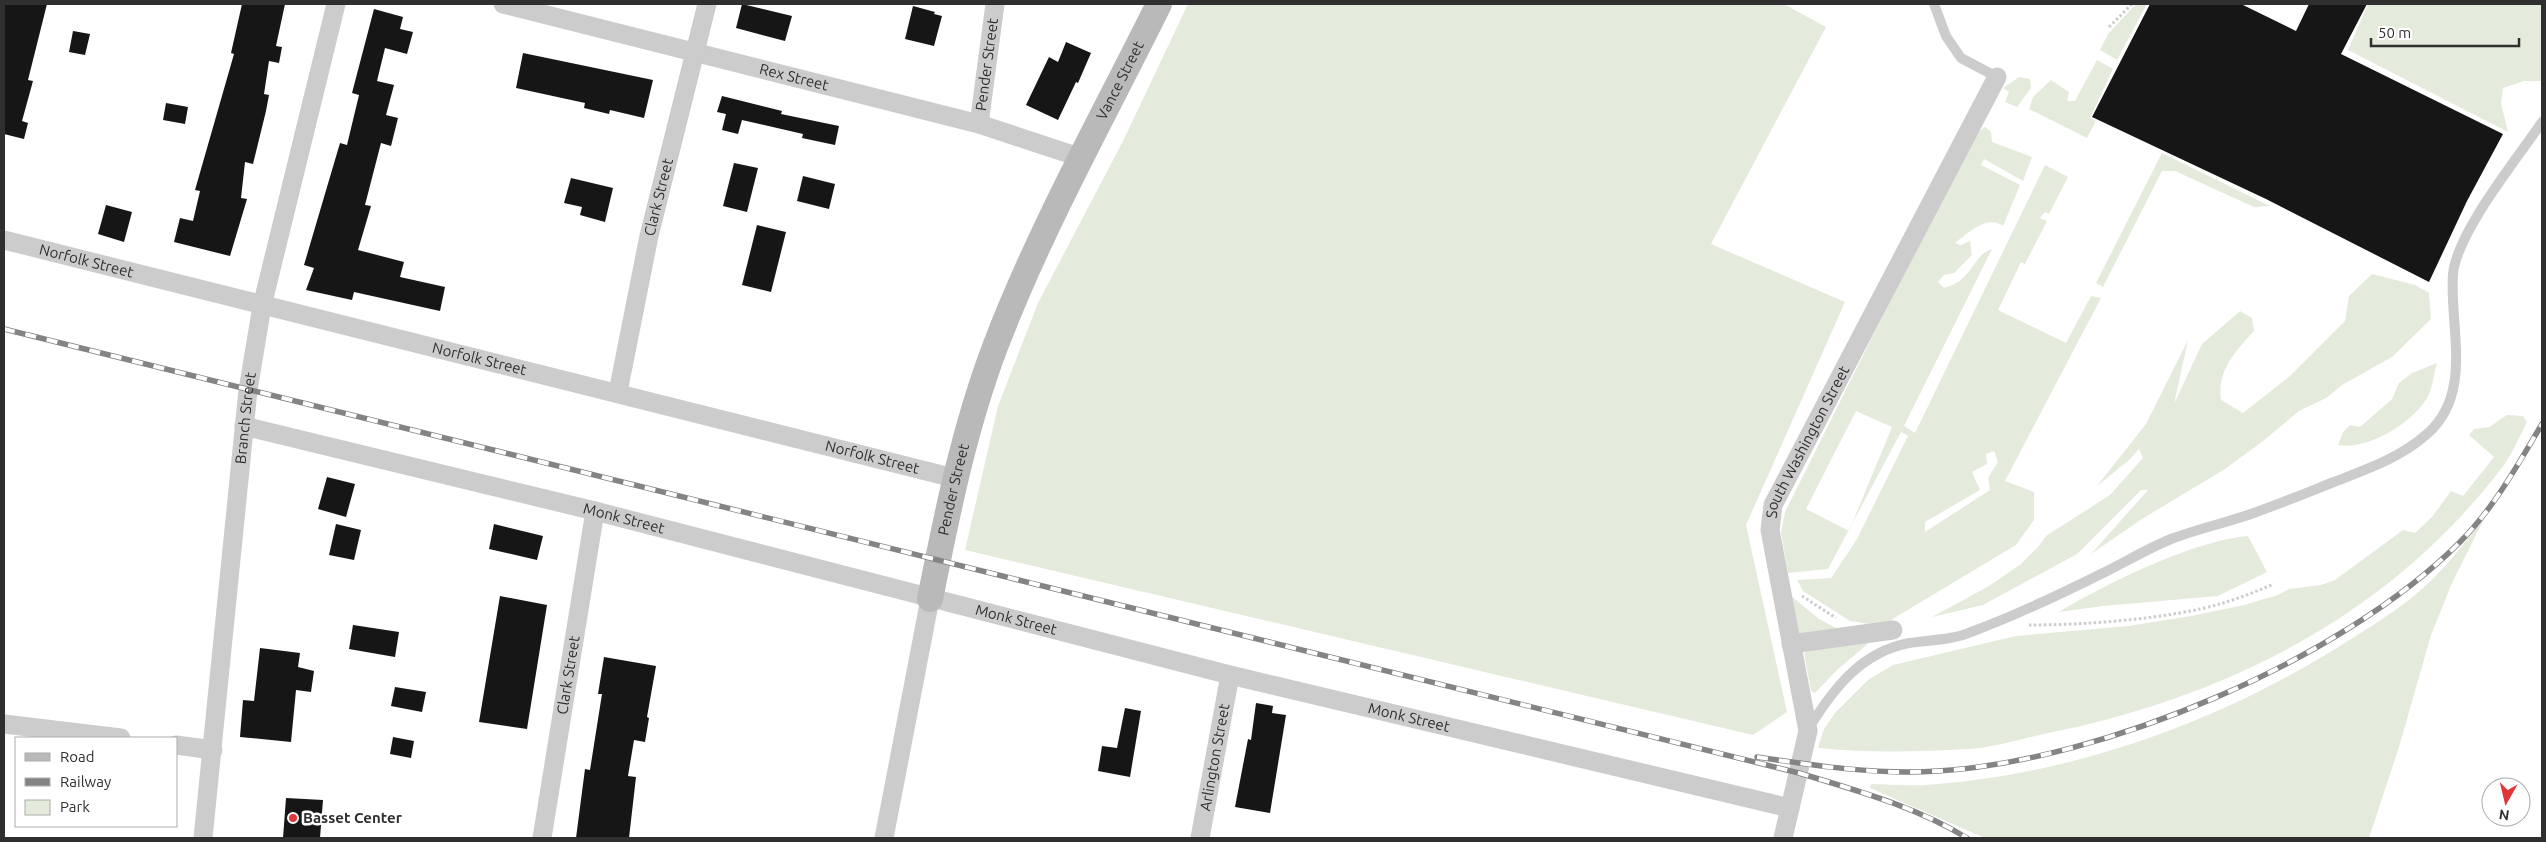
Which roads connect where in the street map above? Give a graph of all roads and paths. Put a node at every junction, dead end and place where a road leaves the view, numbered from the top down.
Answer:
1 (336, 4) edge
2 (503, 4) edge
3 (707, 4) edge
4 (995, 4) edge
5 (1159, 4) edge
6 (1934, 4) edge
7 (2132, 4) edge
8 (2109, 27) dead end
9 (695, 51) junction
10 (1997, 77) joint
11 (2542, 122) edge
12 (979, 124) junction
13 (1082, 158) junction
14 (4, 240) edge
15 (262, 306) junction
16 (618, 392) junction
17 (244, 426) junction
18 (954, 478) junction
19 (596, 511) junction
20 (1778, 572) junction
21 (2274, 584) dead end
22 (930, 599) junction
23 (1991, 624) junction
24 (1893, 630) dead end
25 (1863, 633) junction
26 (1791, 644) junction
27 (1230, 675) junction
28 (4, 724) edge
29 (1808, 731) junction
30 (113, 737) edge
31 (178, 745) edge
32 (213, 750) junction
33 (1790, 808) junction
34 (203, 838) edge
35 (542, 838) edge
36 (884, 838) edge
37 (1200, 838) edge
38 (1783, 838) edge

1 - 15 street, Branch Street
2 - 9 street, Rex Street
3 - 9 street, Clark Street
4 - 12 street, Pender Street
5 - 13 street, Vance Street
6 - 10 lane
7 - 8 path
9 - 12 street, Rex Street
9 - 16 street, Clark Street
10 - 20 street, South Washington Street
11 - 23 lane
12 - 13 street, Rex Street
13 - 18 street, Pender Street
14 - 15 street, Norfolk Street
15 - 16 street, Norfolk Street
15 - 17 street, Branch Street
16 - 18 street, Norfolk Street
17 - 19 street, Monk Street
17 - 32 street, Branch Street
18 - 22 street, Pender Street
19 - 22 street, Monk Street
19 - 35 street, Clark Street
20 - 25 path
20 - 26 street, South Washington Street
21 - 23 path
22 - 27 street, Monk Street
22 - 36 street, Pender Street
23 - 29 lane
24 - 25 street
25 - 26 street
26 - 29 street, South Washington Street
27 - 33 street, Monk Street
27 - 37 street, Arlington Street
28 - 30 street
29 - 33 street, South Washington Street
31 - 32 street
32 - 34 street, Branch Street
33 - 38 street, South Washington Street

